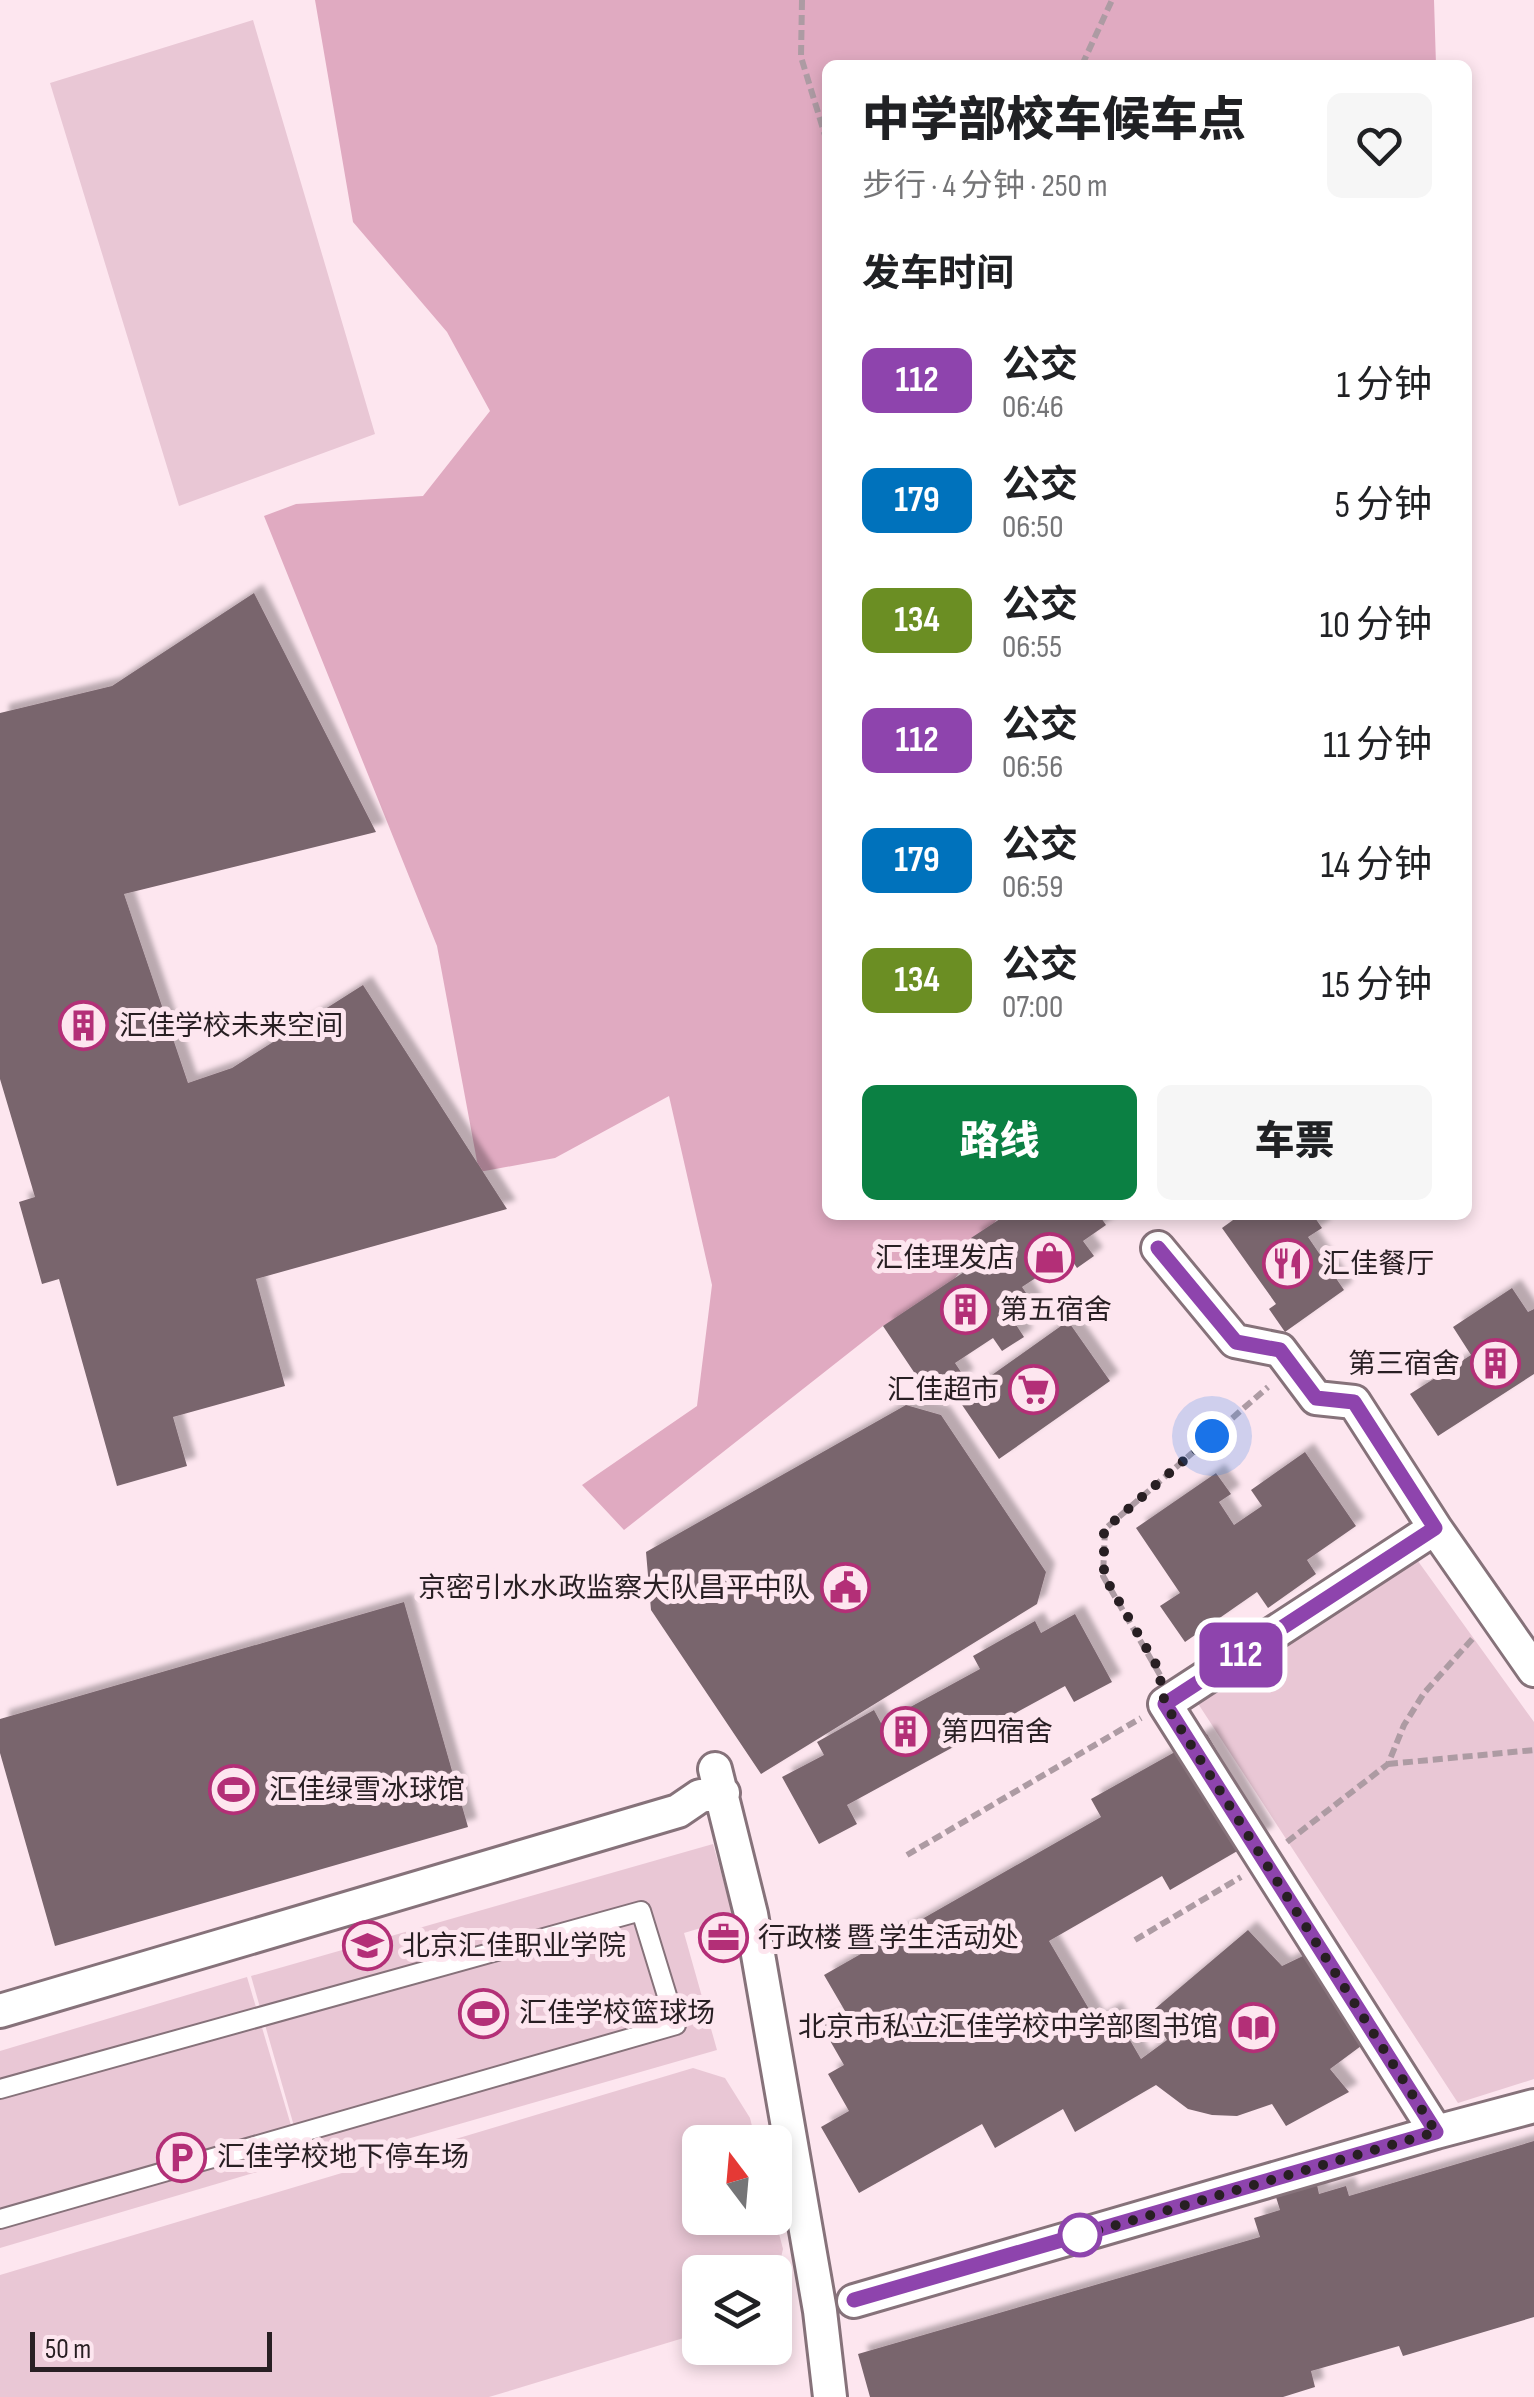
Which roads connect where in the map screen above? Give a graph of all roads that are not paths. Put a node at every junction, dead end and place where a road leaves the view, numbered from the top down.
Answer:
1 (1158, 1248) dead end
2 (1435, 1528) junction
3 (1534, 1670) edge
4 (0, 2011) edge
5 (0, 2089) edge
6 (1534, 2106) edge
7 (1436, 2132) junction
8 (0, 2220) edge
9 (854, 2300) dead end
10 (830, 2397) edge

1 - 2 street
2 - 3 street
2 - 7 street
4 - 10 street
5 - 8 lane
6 - 7 street
7 - 9 street

